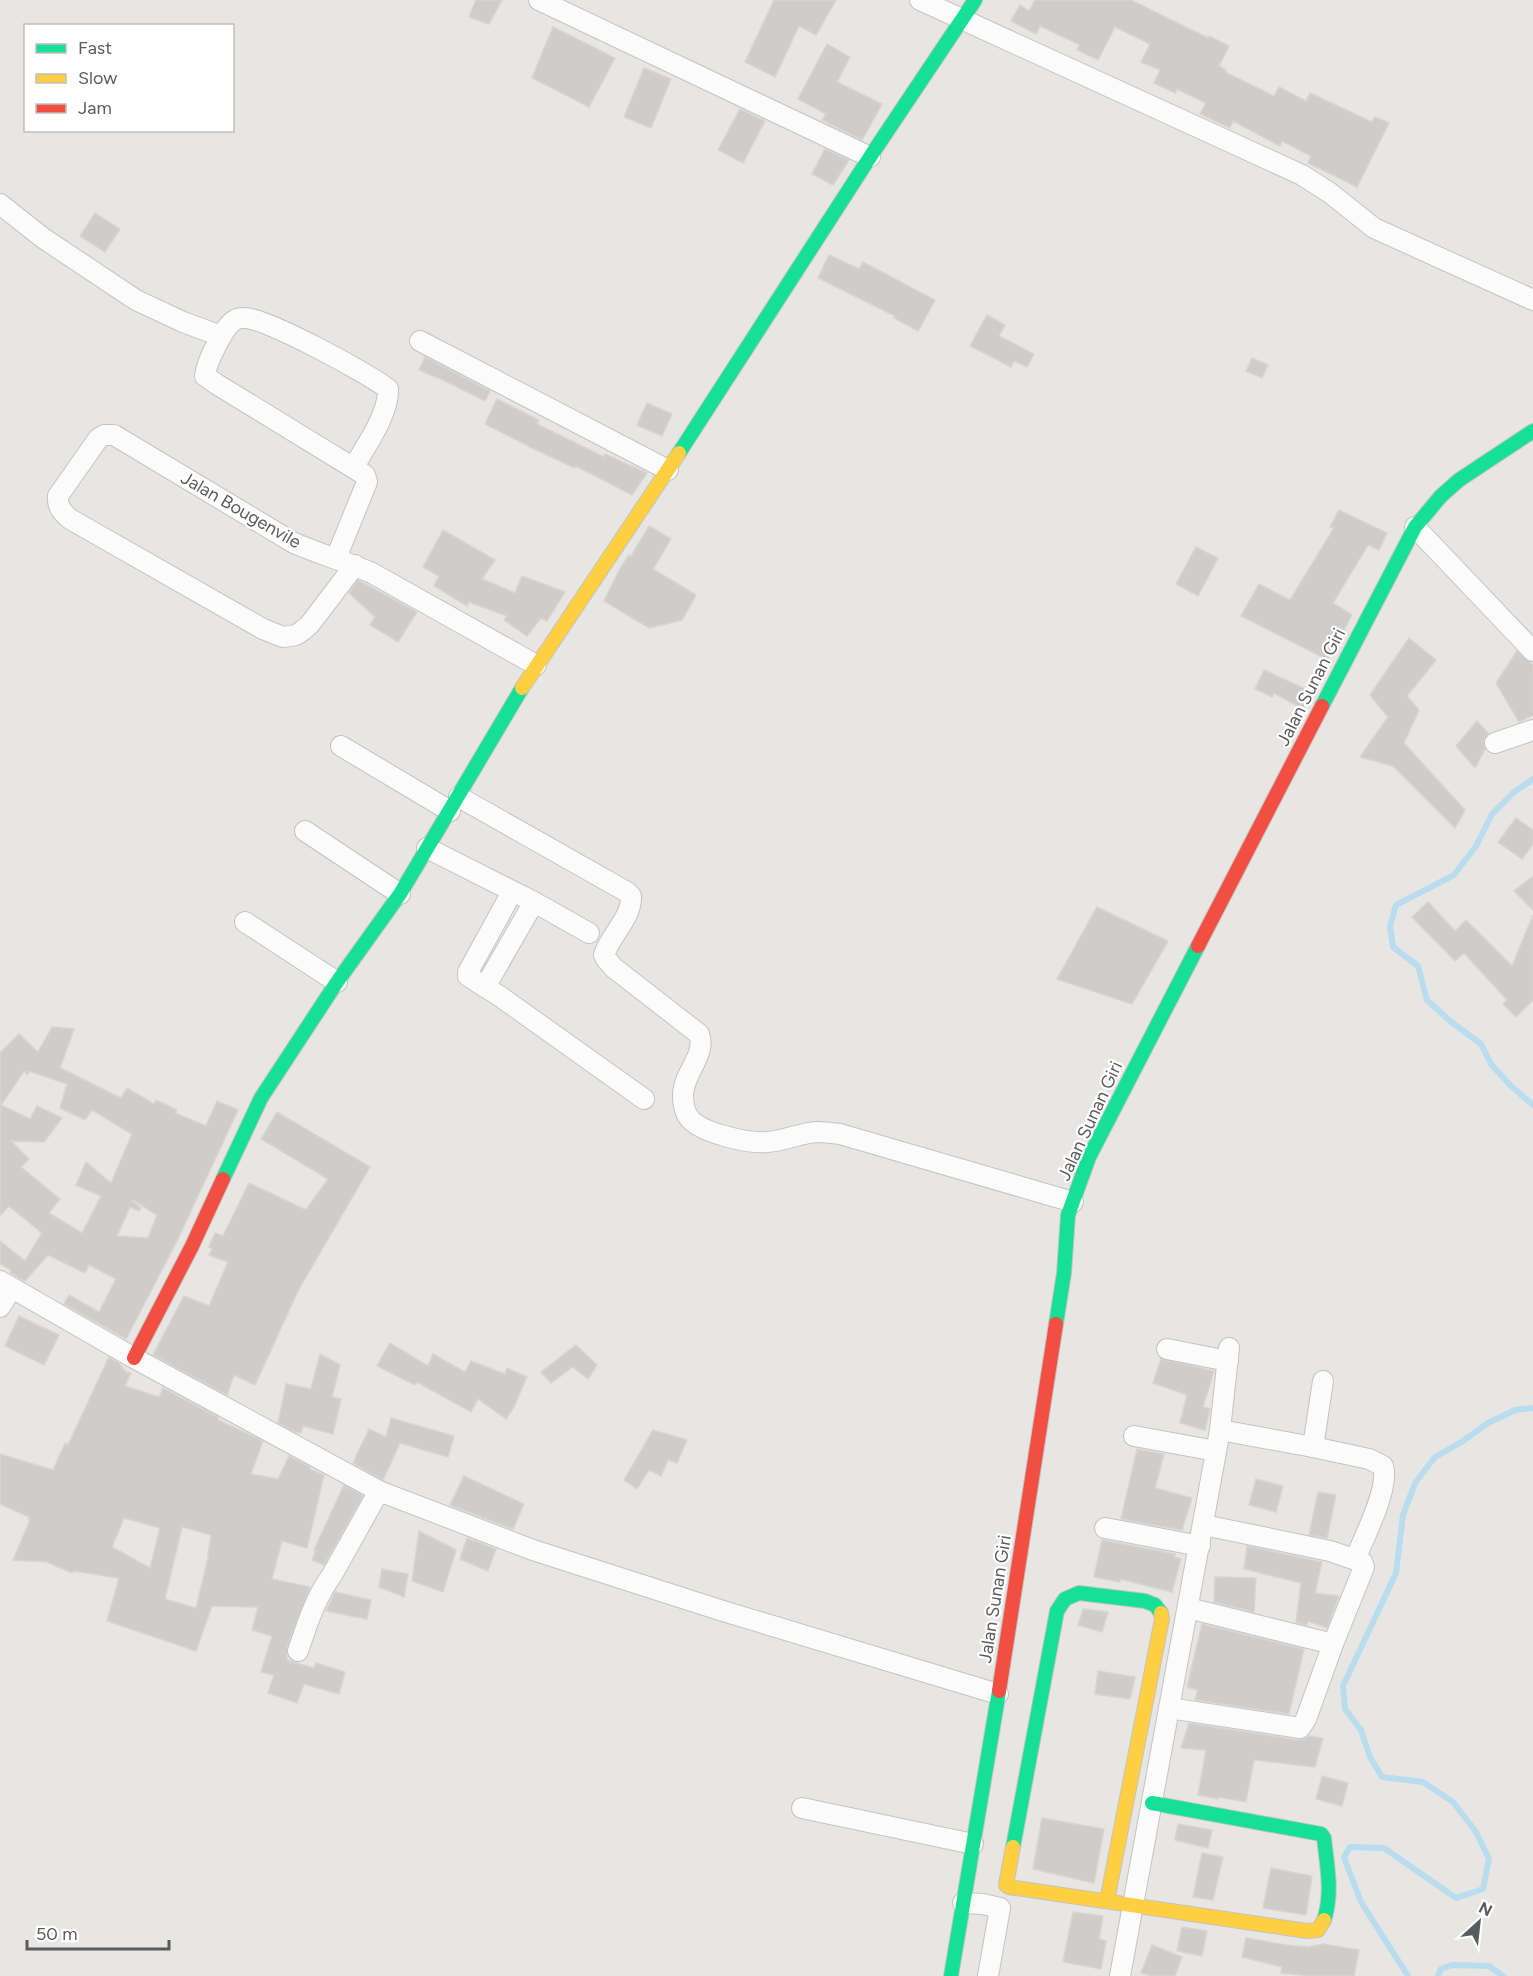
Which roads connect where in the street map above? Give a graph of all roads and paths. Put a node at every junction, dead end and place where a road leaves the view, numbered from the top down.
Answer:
1 (539, 0) edge
2 (920, 0) edge
3 (975, 0) edge
4 (962, 19) junction
5 (870, 157) junction
6 (0, 204) edge
7 (1533, 300) edge
8 (221, 336) junction
9 (420, 341) dead end
10 (1533, 431) edge
11 (354, 467) junction
12 (668, 470) junction
13 (1416, 527) junction
14 (336, 558) junction
15 (355, 565) junction
16 (1533, 651) edge
17 (536, 665) junction
18 (1533, 730) edge
19 (1495, 743) dead end
20 (341, 746) dead end
21 (454, 804) junction
22 (304, 831) dead end
23 (427, 848) junction
24 (512, 892) junction
25 (400, 894) junction
26 (534, 902) junction
27 (245, 922) dead end
28 (589, 933) dead end
29 (337, 982) junction
30 (485, 987) junction
31 (644, 1099) dead end
32 (1073, 1202) junction
33 (6, 1285) edge
34 (0, 1307) edge
35 (1167, 1348) dead end
36 (134, 1358) junction
37 (1323, 1381) dead end
38 (1220, 1430) junction
39 (1134, 1436) dead end
40 (1313, 1447) junction
41 (1216, 1451) junction
42 (379, 1491) junction
43 (1204, 1525) junction
44 (1105, 1528) dead end
45 (1200, 1546) junction
46 (1355, 1559) junction
47 (1188, 1608) junction
48 (1333, 1644) junction
49 (298, 1651) dead end
50 (998, 1694) junction
51 (1170, 1708) junction
52 (1152, 1803) junction
53 (802, 1808) dead end
54 (973, 1844) junction
55 (1107, 1901) junction
56 (963, 1903) junction
57 (1133, 1904) junction
58 (951, 1976) edge
59 (988, 1976) edge
60 (1120, 1976) edge

1 - 5 street
2 - 4 street
3 - 4 street
4 - 5 street
4 - 7 street
5 - 12 street
6 - 8 street
8 - 11 street
8 - 11 street
9 - 12 street
10 - 13 street, Jalan Sunan Giri
11 - 14 street
12 - 17 street
13 - 16 street
13 - 32 street, Jalan Sunan Giri
14 - 15 street, Jalan Bougenvile
14 - 15 street, Jalan Bougenvile
15 - 17 street, Jalan Bougenvile
17 - 21 street
18 - 19 street
20 - 21 street
21 - 23 street
21 - 32 street
22 - 25 street
23 - 24 street
23 - 25 street
24 - 26 street
24 - 30 street
25 - 29 street
26 - 28 street
26 - 30 street
27 - 29 street
29 - 36 street
30 - 31 street
32 - 50 street, Jalan Sunan Giri
33 - 34 street
33 - 36 street
35 - 38 street
36 - 42 street
37 - 40 street
38 - 40 street
38 - 41 street
39 - 41 street
40 - 46 street
41 - 43 street
42 - 49 street
42 - 50 street
43 - 45 street
43 - 46 street
44 - 45 street
45 - 47 street
46 - 48 street
47 - 48 street
47 - 51 street
48 - 51 street
50 - 54 street, Jalan Sunan Giri
51 - 52 street
52 - 57 street
52 - 57 street
53 - 54 street
54 - 56 street, Jalan Sunan Giri
55 - 55 street
55 - 57 street
56 - 58 street, Jalan Sunan Giri
56 - 59 street
57 - 60 street

